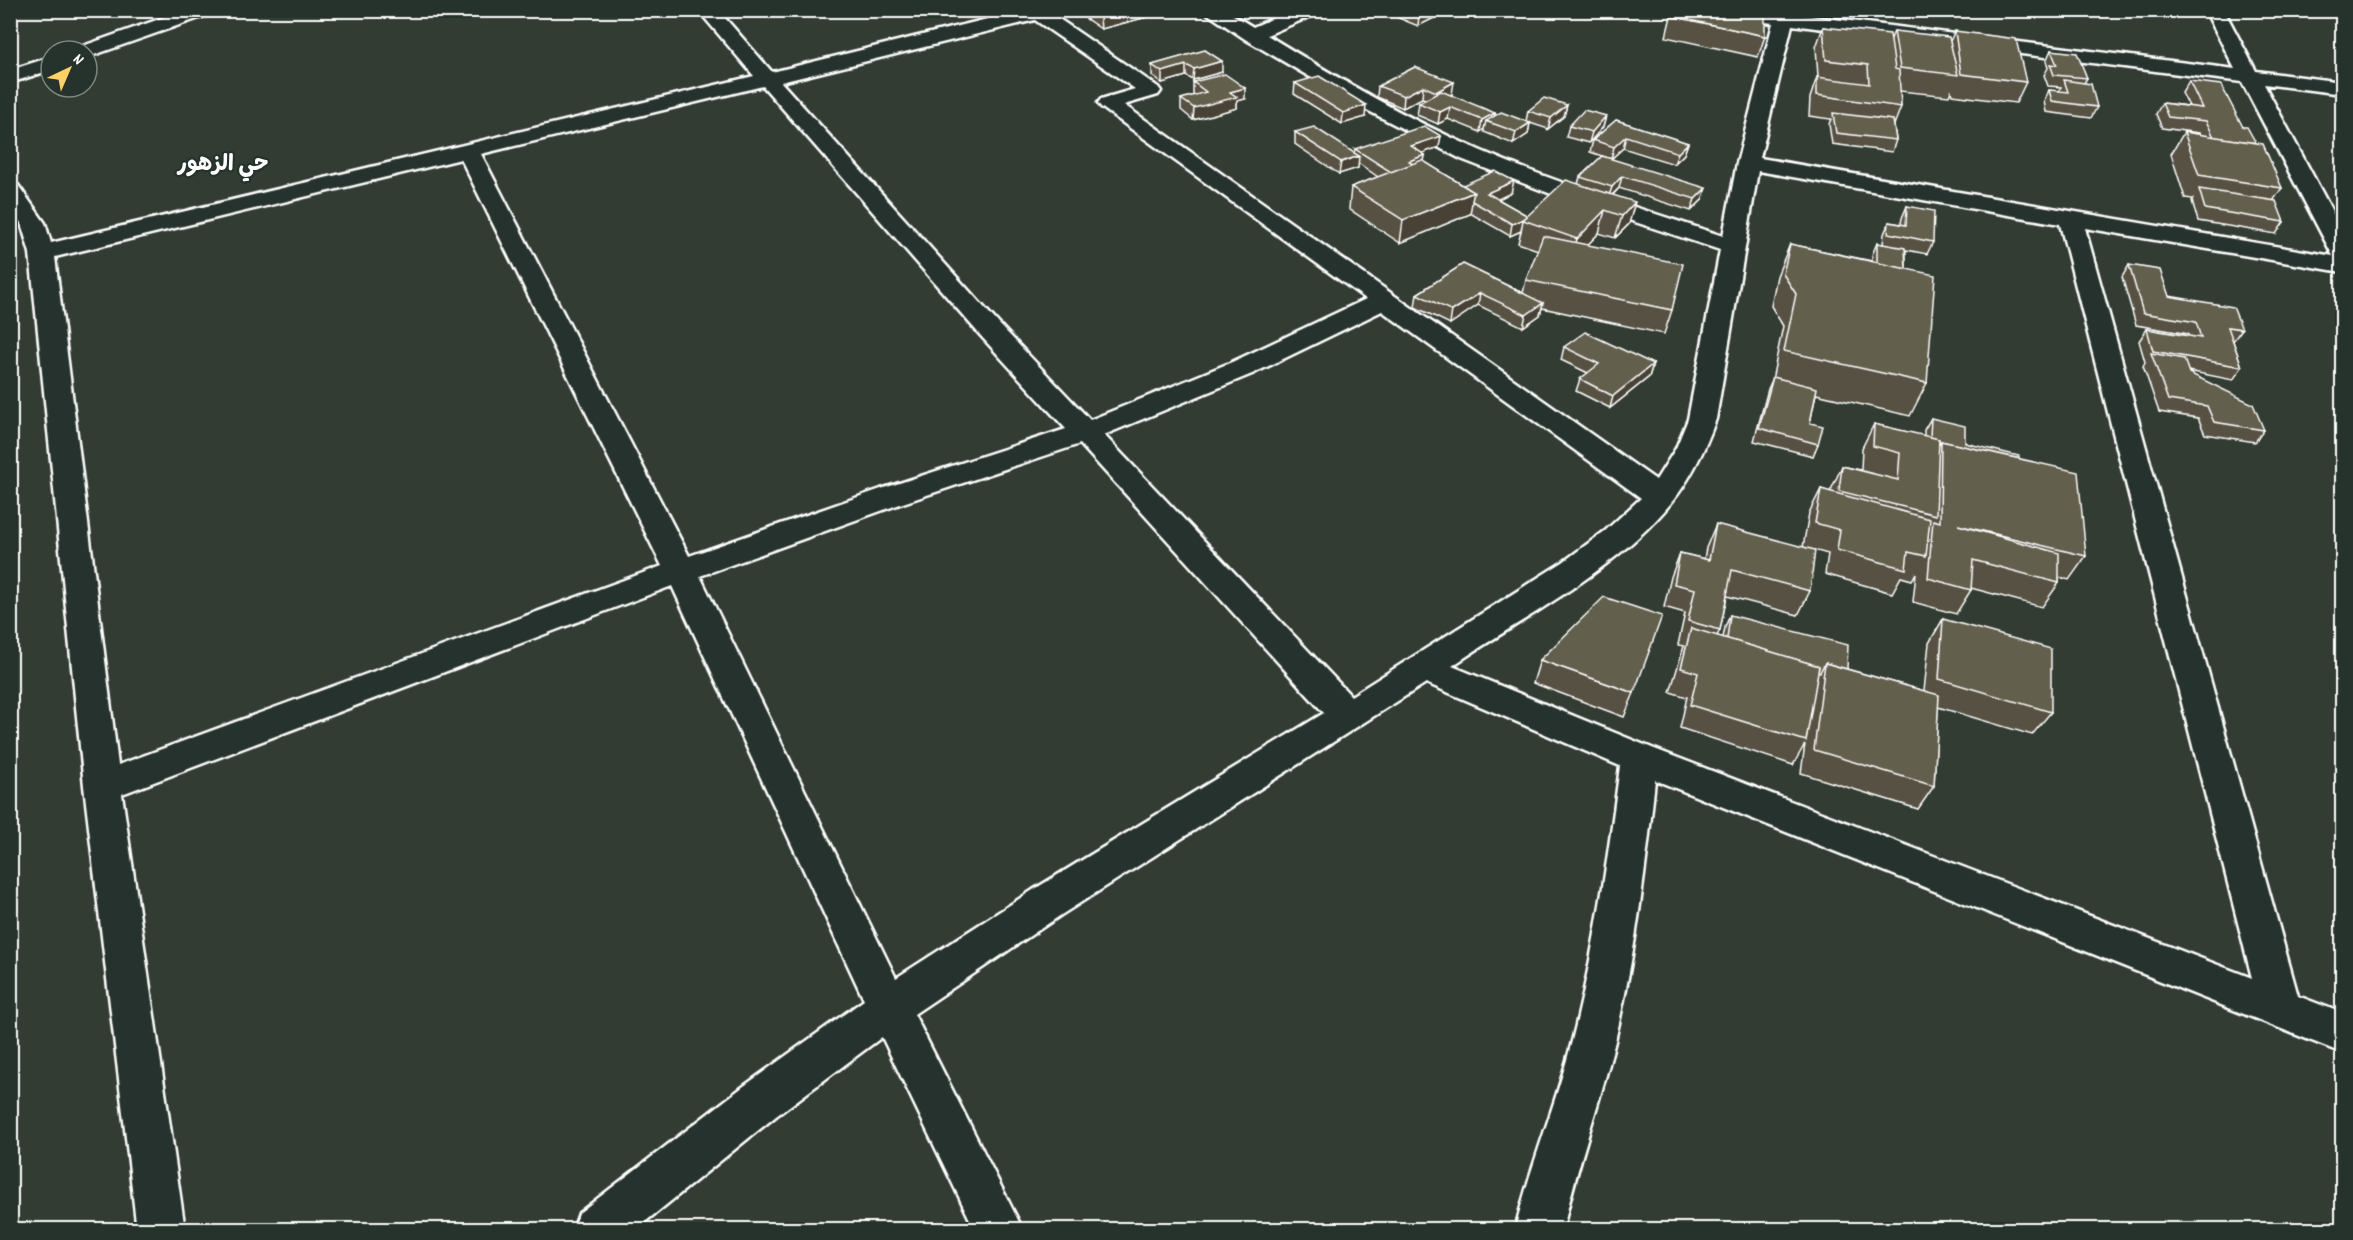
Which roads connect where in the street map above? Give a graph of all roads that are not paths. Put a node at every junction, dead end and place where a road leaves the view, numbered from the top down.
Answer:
1 (204, 10) edge
2 (707, 10) edge
3 (1211, 10) edge
4 (1309, 10) edge
5 (1716, 10) edge
6 (2214, 10) edge
7 (1036, 12) edge
8 (1785, 15) edge
9 (1252, 35) junction
10 (99, 47) edge
11 (39, 67) edge
12 (10, 77) edge
13 (2249, 77) junction
14 (767, 79) junction
15 (2343, 88) edge
16 (468, 150) junction
17 (1748, 163) junction
18 (10, 190) edge
19 (2070, 219) junction
20 (2335, 225) edge
21 (1734, 247) junction
22 (2343, 252) edge
23 (42, 253) junction
24 (2343, 265) edge
25 (1384, 300) junction
26 (1084, 433) junction
27 (1660, 497) junction
28 (681, 571) junction
29 (1423, 668) junction
30 (1347, 715) junction
31 (1640, 758) junction
32 (102, 786) junction
33 (889, 1008) junction
34 (2281, 1009) junction
35 (2343, 1033) edge
36 (161, 1230) edge
37 (596, 1230) edge
38 (1000, 1230) edge
39 (1539, 1230) edge

1 - 10 street
2 - 14 street
3 - 9 street
4 - 9 street
5 - 8 street
6 - 13 street
7 - 14 street
7 - 25 street
8 - 13 street
8 - 17 street
9 - 21 street
11 - 12 street
13 - 15 street
13 - 20 street
14 - 16 street
14 - 26 street
16 - 23 street
16 - 28 street
17 - 19 street
17 - 21 street
18 - 23 street
19 - 24 street
19 - 34 street
20 - 22 street
21 - 27 street
23 - 32 street
25 - 26 street
25 - 27 street
26 - 28 street
26 - 30 street
27 - 29 street
28 - 32 street
28 - 33 street
29 - 30 street
29 - 31 street
30 - 33 street
31 - 34 street
31 - 39 street
32 - 36 street
33 - 37 street
33 - 38 street
34 - 35 street

